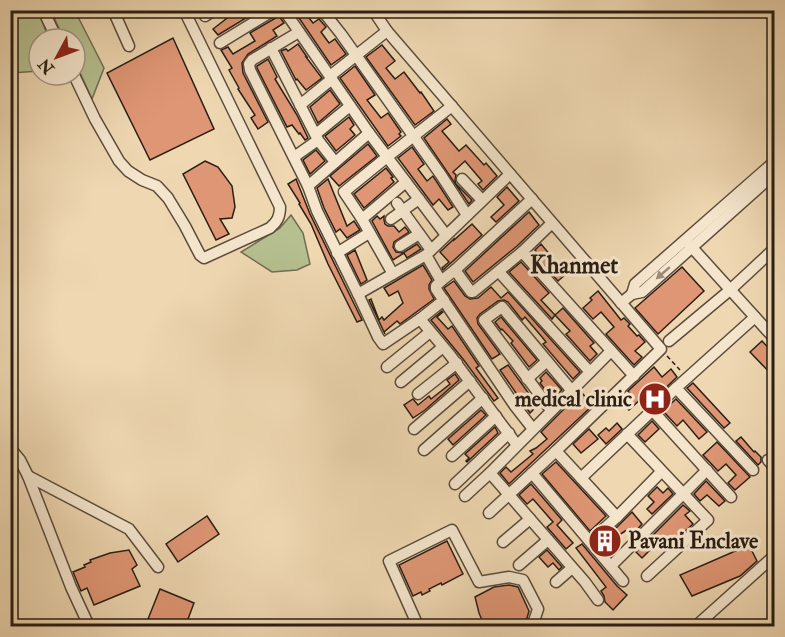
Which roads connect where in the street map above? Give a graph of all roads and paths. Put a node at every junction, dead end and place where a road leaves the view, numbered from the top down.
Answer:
1 (43, 10) edge
2 (113, 10) edge
3 (184, 10) edge
4 (274, 10) edge
5 (284, 10) edge
6 (322, 10) edge
7 (373, 10) edge
8 (51, 27) edge
9 (387, 31) junction
10 (299, 32) junction
11 (220, 43) dead end
12 (129, 46) dead end
13 (270, 48) junction
14 (356, 56) junction
15 (331, 78) junction
16 (80, 87) edge
17 (300, 105) junction
18 (350, 106) junction
19 (452, 106) junction
20 (369, 133) junction
21 (317, 137) junction
22 (413, 137) junction
23 (294, 157) junction
24 (387, 157) junction
25 (335, 162) junction
26 (774, 162) edge
27 (510, 174) junction
28 (774, 174) edge
29 (462, 179) dead end
30 (406, 182) junction
31 (308, 186) junction
32 (418, 199) junction
33 (532, 199) junction
34 (482, 200) junction
35 (400, 207) junction
36 (467, 215) junction
37 (362, 219) junction
38 (391, 219) dead end
39 (552, 223) junction
40 (369, 233) junction
41 (419, 234) junction
42 (446, 236) junction
43 (689, 244) junction
44 (400, 246) dead end
45 (774, 249) edge
46 (522, 252) junction
47 (337, 253) junction
48 (428, 253) junction
49 (455, 270) junction
50 (499, 272) junction
51 (393, 274) junction
52 (441, 281) junction
53 (730, 290) junction
54 (358, 294) junction
55 (444, 300) junction
56 (621, 303) junction
57 (755, 317) junction
58 (420, 319) junction
59 (774, 320) edge
60 (766, 328) junction
61 (430, 332) junction
62 (774, 338) edge
63 (665, 345) junction
64 (443, 347) junction
65 (611, 351) junction
66 (547, 361) junction
67 (457, 363) junction
68 (387, 367) dead end
69 (591, 372) junction
70 (634, 376) junction
71 (687, 378) junction
72 (527, 379) junction
73 (470, 381) junction
74 (401, 382) dead end
75 (676, 388) junction
76 (572, 391) junction
77 (418, 394) dead end
78 (483, 399) junction
79 (551, 410) junction
80 (652, 410) junction
81 (496, 416) junction
82 (414, 429) dead end
83 (533, 429) junction
84 (509, 433) junction
85 (627, 434) junction
86 (518, 445) junction
87 (10, 448) edge
88 (424, 450) dead end
89 (556, 451) junction
90 (452, 456) dead end
91 (707, 470) junction
92 (753, 470) dead end
93 (661, 472) junction
94 (490, 473) junction
95 (532, 473) junction
96 (28, 476) junction
97 (580, 477) junction
98 (455, 484) dead end
99 (509, 494) junction
100 (683, 494) junction
101 (465, 496) dead end
102 (731, 497) dead end
103 (489, 513) dead end
104 (616, 517) junction
105 (530, 519) junction
106 (548, 540) junction
107 (590, 541) junction
108 (502, 542) dead end
109 (774, 556) edge
110 (519, 565) dead end
111 (611, 566) junction
112 (158, 567) dead end
113 (572, 568) junction
114 (646, 576) dead end
115 (623, 581) dead end
116 (556, 582) dead end
117 (598, 600) dead end
118 (89, 627) edge
119 (418, 627) edge
120 (528, 627) edge
121 (696, 627) edge

1 - 8 street
2 - 12 street
3 - 16 street
4 - 11 street
5 - 10 street
6 - 14 street
7 - 9 street
9 - 14 street
9 - 19 street
10 - 13 street
10 - 15 street
13 - 17 street
13 - 23 street
14 - 15 street
14 - 22 street
15 - 17 street
15 - 18 street
17 - 21 street
18 - 20 street
18 - 21 street
19 - 22 street
19 - 27 street
20 - 24 street
20 - 25 street
21 - 23 street
21 - 25 street
22 - 24 street
22 - 36 street
23 - 31 street
24 - 30 street
24 - 37 street
25 - 31 street
26 - 43 street
27 - 33 street
27 - 34 street
28 - 43 street
29 - 34 street
30 - 32 street
30 - 37 street
31 - 47 street
32 - 35 street
32 - 42 street
33 - 39 street
33 - 49 street
34 - 36 street
35 - 38 street
35 - 41 street
36 - 42 street
37 - 40 street
39 - 46 street
39 - 56 street
40 - 47 street
40 - 51 street
41 - 44 street
41 - 48 street
42 - 48 street
43 - 53 street
43 - 56 street
45 - 53 street
46 - 50 street
46 - 65 street
47 - 54 street
48 - 51 street
48 - 52 street
49 - 50 street
49 - 52 street
50 - 69 street
51 - 54 street
52 - 55 street
53 - 57 street
53 - 63 street
54 - 58 street
55 - 58 street
55 - 83 street
56 - 63 street
57 - 60 street
57 - 71 street
58 - 61 street
59 - 60 street
60 - 62 street
61 - 64 street
61 - 68 street
63 - 70 street
63 - 71 path
64 - 67 street
64 - 74 street
65 - 69 street
65 - 70 street
66 - 72 street
66 - 72 street
66 - 76 street
67 - 73 street
67 - 77 street
69 - 76 street
70 - 89 street
71 - 75 street
72 - 79 street
73 - 78 street
73 - 82 street
75 - 80 street
75 - 92 street
76 - 79 street
78 - 81 street
78 - 88 street
79 - 83 street
80 - 85 street
80 - 91 street
81 - 84 street
81 - 90 street
83 - 86 street
84 - 86 street
84 - 98 street
85 - 93 street
85 - 97 street
86 - 94 street
87 - 96 street
89 - 95 street
89 - 97 street
91 - 100 street
91 - 102 street
93 - 100 street
93 - 104 street
94 - 99 street
94 - 101 street
95 - 99 street
95 - 107 street
96 - 112 street
96 - 118 street
97 - 104 street
99 - 103 street
99 - 105 street
100 - 111 street
100 - 114 street
104 - 107 street
105 - 106 street
105 - 108 street
106 - 110 street
106 - 113 street
107 - 111 street
109 - 121 street
111 - 115 street
113 - 116 street
113 - 117 street
119 - 120 street

